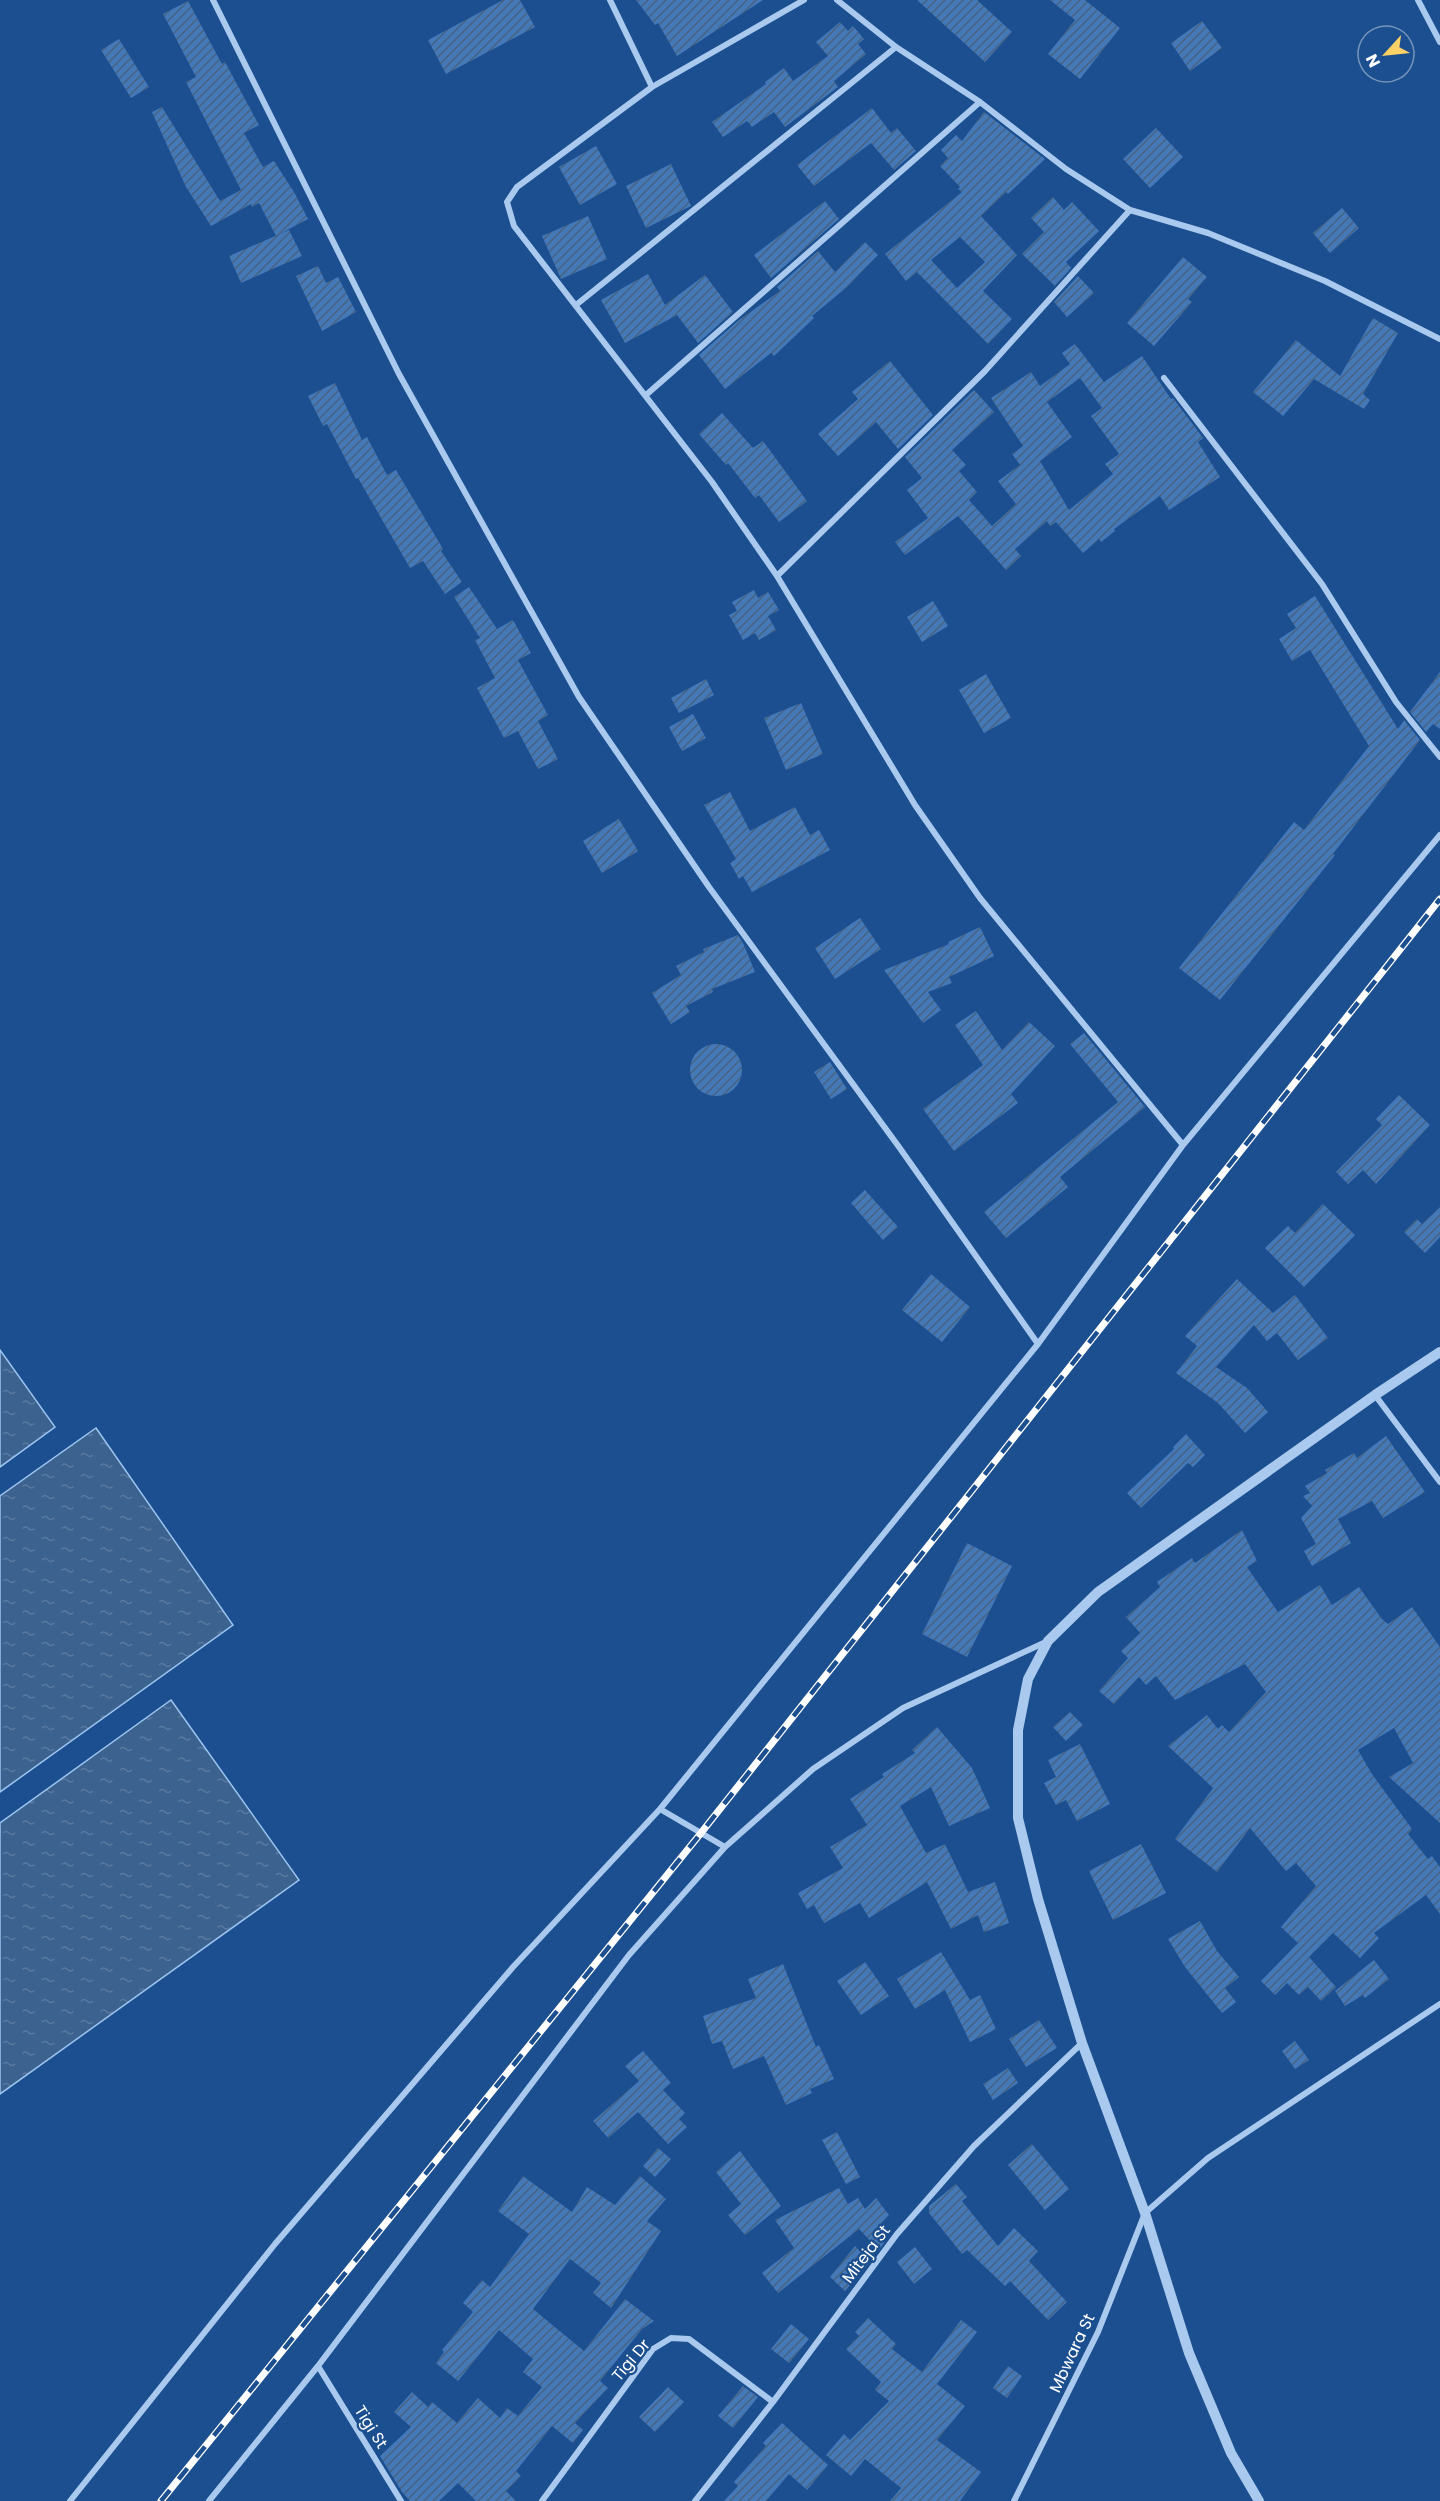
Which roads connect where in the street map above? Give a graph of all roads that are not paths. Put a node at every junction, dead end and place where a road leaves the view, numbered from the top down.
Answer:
1 (213, 0) edge
2 (610, 0) edge
3 (804, 0) edge
4 (837, 0) edge
5 (1418, 0) edge
6 (1440, 42) edge
7 (896, 46) junction
8 (652, 87) junction
9 (980, 102) junction
10 (1130, 210) junction
11 (576, 305) junction
12 (1440, 339) edge
13 (1164, 378) dead end
14 (646, 395) junction
15 (777, 576) junction
16 (1440, 757) edge
17 (1440, 834) edge
18 (1183, 1145) junction
19 (1038, 1344) junction
20 (1440, 1352) edge
21 (1375, 1395) junction
22 (1440, 1482) edge
23 (1048, 1641) junction
24 (660, 1809) junction
25 (725, 1847) junction
26 (1440, 2004) edge
27 (1082, 2043) junction
28 (1145, 2212) junction
29 (318, 2366) junction
30 (773, 2402) junction
31 (70, 2501) edge
32 (209, 2501) edge
33 (401, 2501) edge
34 (542, 2501) edge
35 (695, 2501) edge
36 (1014, 2501) edge
37 (1259, 2501) edge

1 - 19 street
2 - 8 street
3 - 8 street
4 - 7 street
5 - 6 street
7 - 9 street
7 - 11 street
8 - 11 street
9 - 10 street
9 - 14 street
10 - 12 street
10 - 15 street
11 - 14 street
13 - 16 street
14 - 15 street
15 - 18 street
17 - 18 street
18 - 19 street
19 - 24 street
20 - 21 street
21 - 22 street
21 - 23 street
23 - 25 street
23 - 27 street
24 - 25 street
24 - 31 street
25 - 29 street
26 - 28 street
27 - 28 street
27 - 30 street, Miteja St
28 - 36 street, Mbwara St
28 - 37 street
29 - 32 street
29 - 33 street, Tigi St
30 - 34 street, Tigi Dr
30 - 35 street, Miteja St

